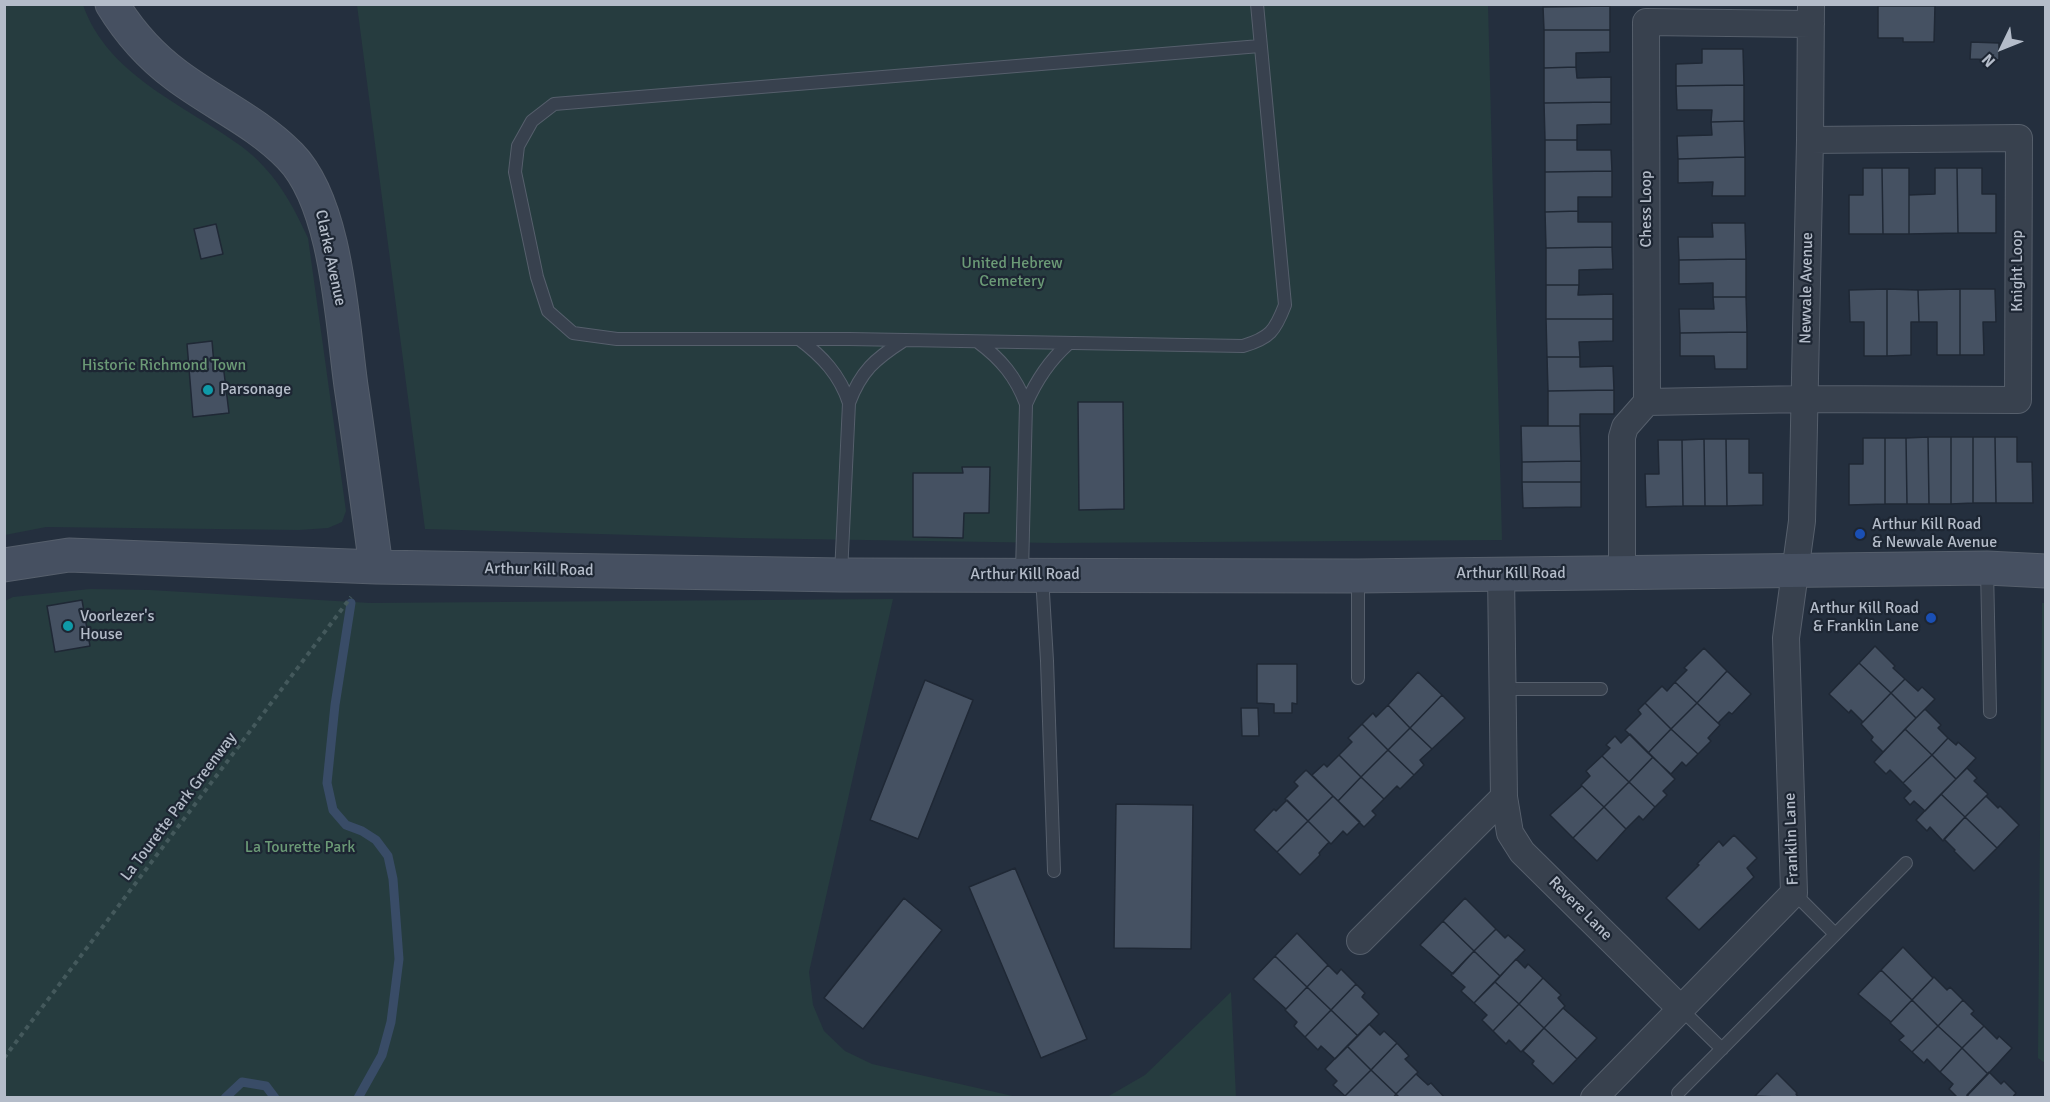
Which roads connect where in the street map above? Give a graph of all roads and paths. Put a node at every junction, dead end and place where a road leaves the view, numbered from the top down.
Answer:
1 (112, 4) edge
2 (1257, 4) edge
3 (1811, 14) edge
4 (1260, 46) junction
5 (1810, 140) junction
6 (800, 339) junction
7 (903, 340) junction
8 (978, 342) junction
9 (1068, 344) junction
10 (1805, 399) junction
11 (1647, 402) junction
12 (849, 403) junction
13 (1026, 404) junction
14 (4, 565) edge
15 (370, 567) junction
16 (1987, 568) junction
17 (1794, 571) junction
18 (2046, 571) edge
19 (1623, 573) junction
20 (1501, 574) junction
21 (841, 575) junction
22 (1032, 575) junction
23 (1358, 576) junction
24 (1358, 678) dead end
25 (1503, 688) junction
26 (1600, 689) dead end
27 (1990, 712) dead end
28 (1504, 797) junction
29 (1906, 863) dead end
30 (1054, 871) dead end
31 (1794, 893) junction
32 (1835, 934) junction
33 (1360, 940) dead end
34 (1681, 1009) junction
35 (1722, 1049) junction
36 (4, 1058) edge
37 (1678, 1093) dead end
38 (1594, 1098) edge

1 - 15 street, Clarke Avenue
2 - 4 lane
3 - 5 street, Newvale Avenue
3 - 11 street, Chess Loop
4 - 6 lane
4 - 9 lane
5 - 10 street, Newvale Avenue
5 - 10 street, Knight Loop
6 - 7 lane
6 - 12 lane
7 - 8 lane
7 - 12 lane
8 - 9 lane
8 - 13 lane
9 - 13 lane
10 - 11 street
10 - 17 street, Newvale Avenue
11 - 19 street
12 - 21 lane
13 - 22 lane
14 - 15 street, Arthur Kill Road
15 - 21 street, Arthur Kill Road
15 - 36 path, La Tourette Park Greenway
16 - 17 street, Arthur Kill Road
16 - 18 street, Arthur Kill Road
16 - 27 lane
17 - 19 street, Arthur Kill Road
17 - 31 street, Franklin Lane
19 - 20 street, Arthur Kill Road
20 - 23 street, Arthur Kill Road
20 - 25 street, Revere Lane
21 - 22 street, Arthur Kill Road
22 - 23 street, Arthur Kill Road
22 - 30 lane
23 - 24 lane
25 - 26 lane
25 - 28 street, Revere Lane
28 - 33 street
28 - 34 street, Revere Lane
29 - 32 lane
31 - 32 lane
31 - 34 street, Franklin Lane
32 - 35 lane
34 - 35 lane
34 - 38 street, Franklin Lane
35 - 37 lane

